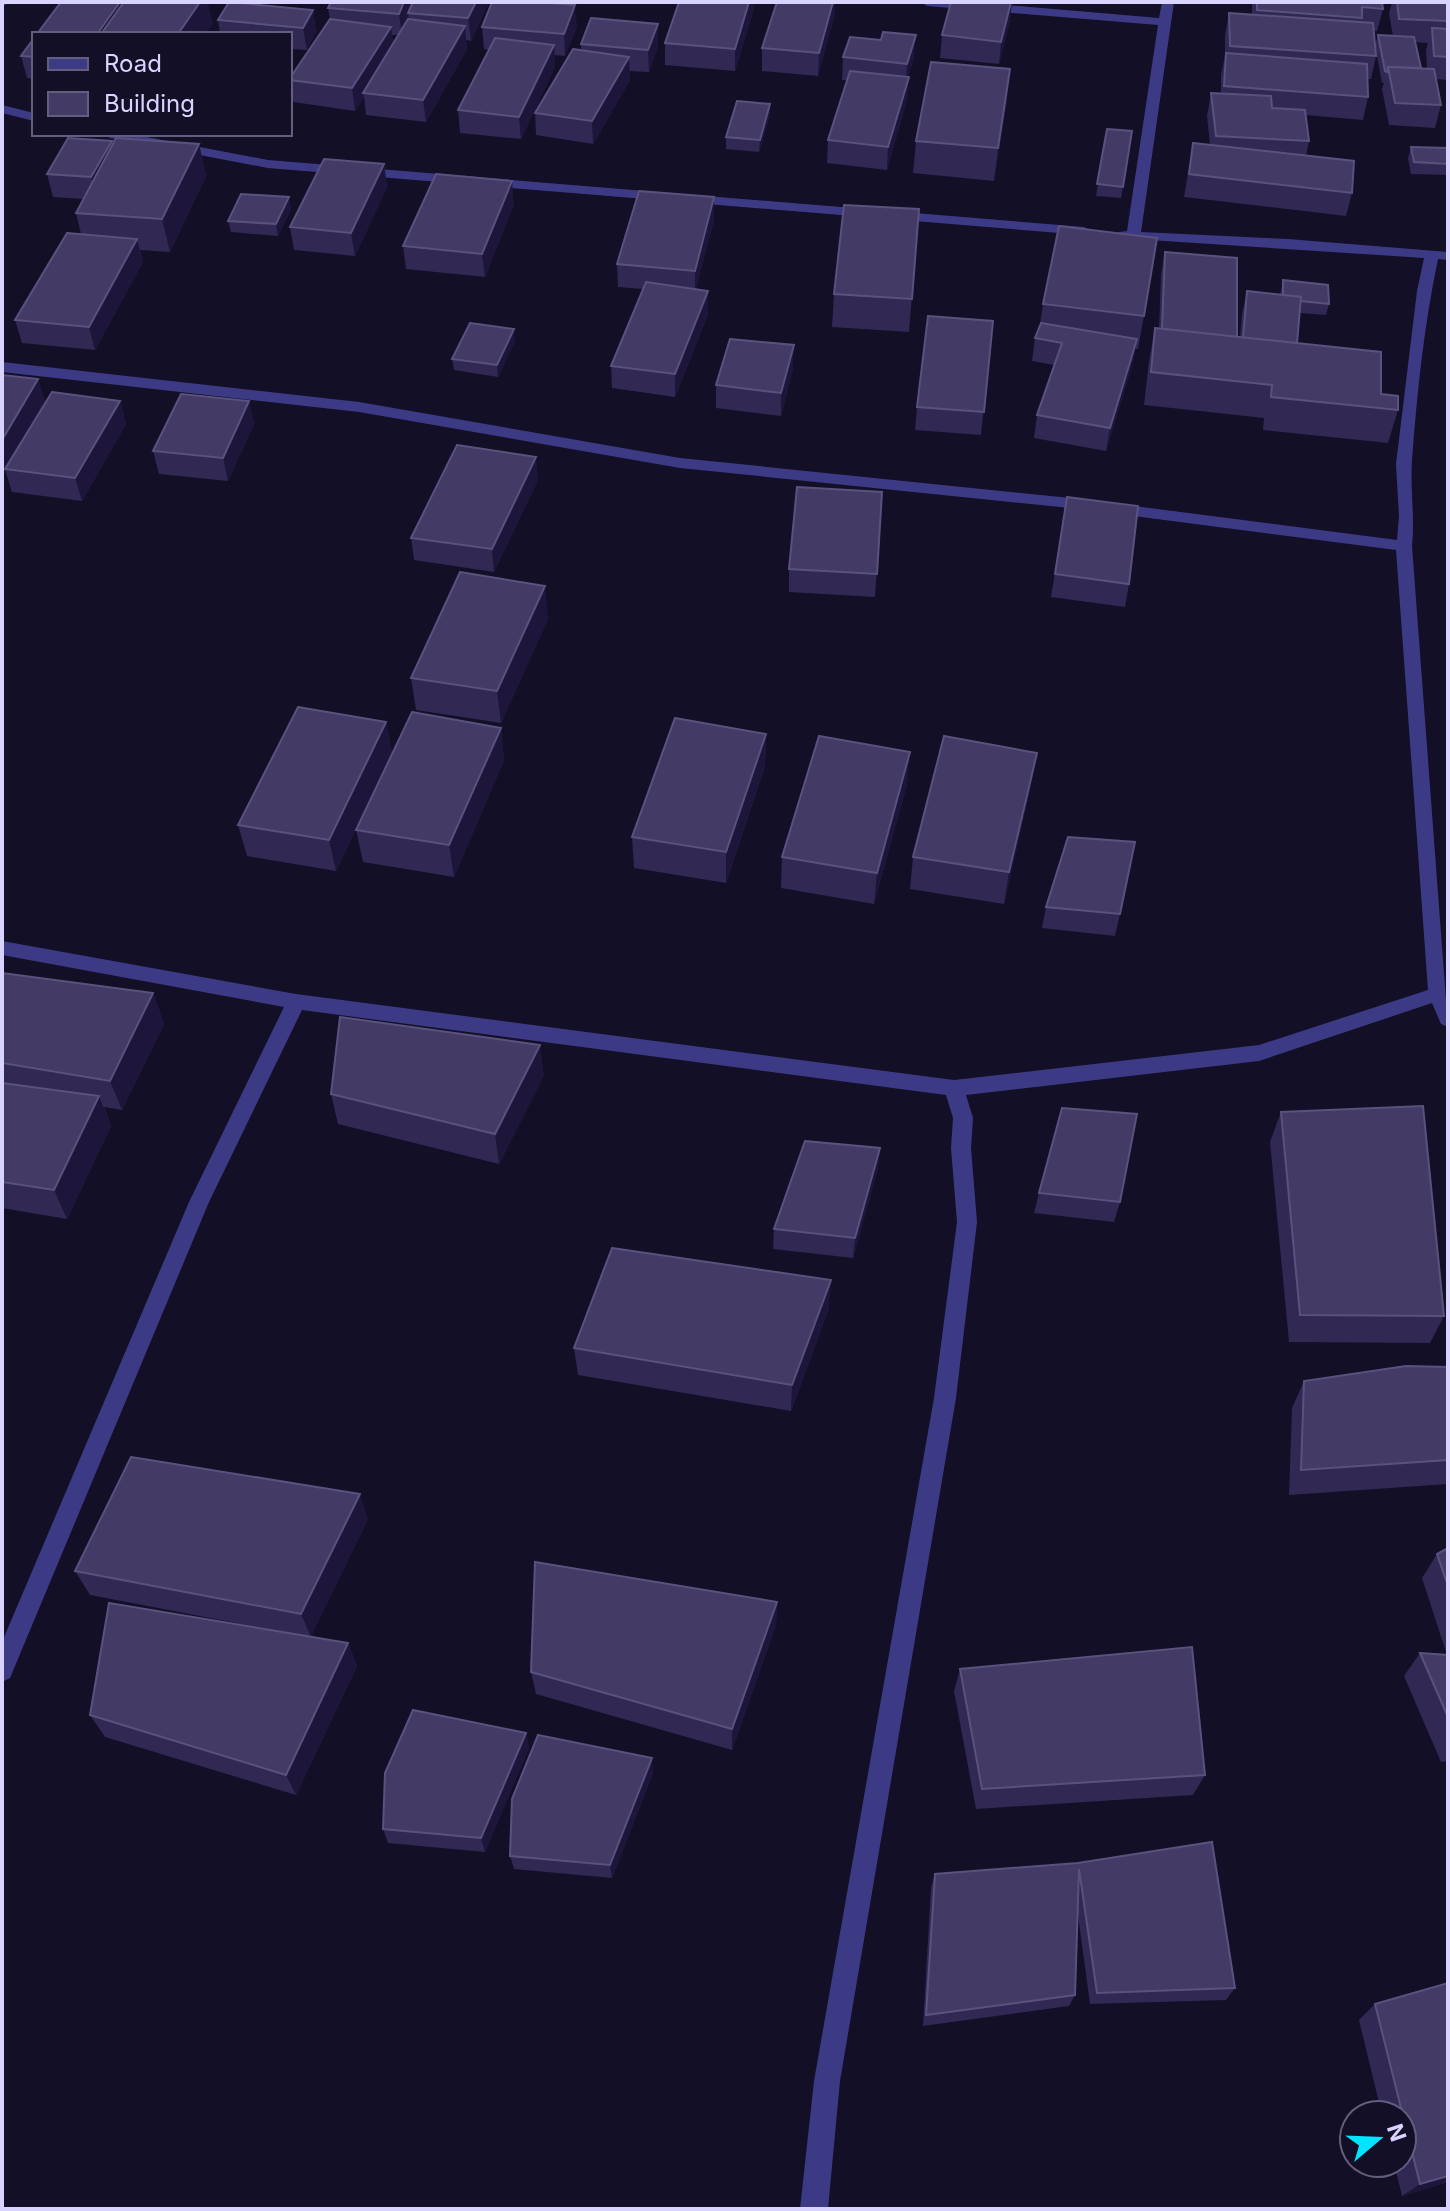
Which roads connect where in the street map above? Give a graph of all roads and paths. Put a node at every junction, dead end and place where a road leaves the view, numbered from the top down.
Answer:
1 (927, 2) edge
2 (1168, 2) edge
3 (1166, 22) junction
4 (2, 109) edge
5 (32, 116) edge
6 (121, 136) edge
7 (1133, 236) junction
8 (1440, 255) edge
9 (2, 367) edge
10 (1404, 546) junction
11 (2, 948) edge
12 (1438, 994) junction
13 (296, 1002) junction
14 (1448, 1019) edge
15 (954, 1088) junction
16 (2, 1670) edge
17 (814, 2209) edge

1 - 3 street
2 - 3 street
3 - 7 street
4 - 5 street
6 - 7 street
7 - 8 street
8 - 10 street
9 - 10 street
10 - 12 street
11 - 13 street
12 - 14 street
12 - 15 street
13 - 15 street
13 - 16 street
15 - 17 street

